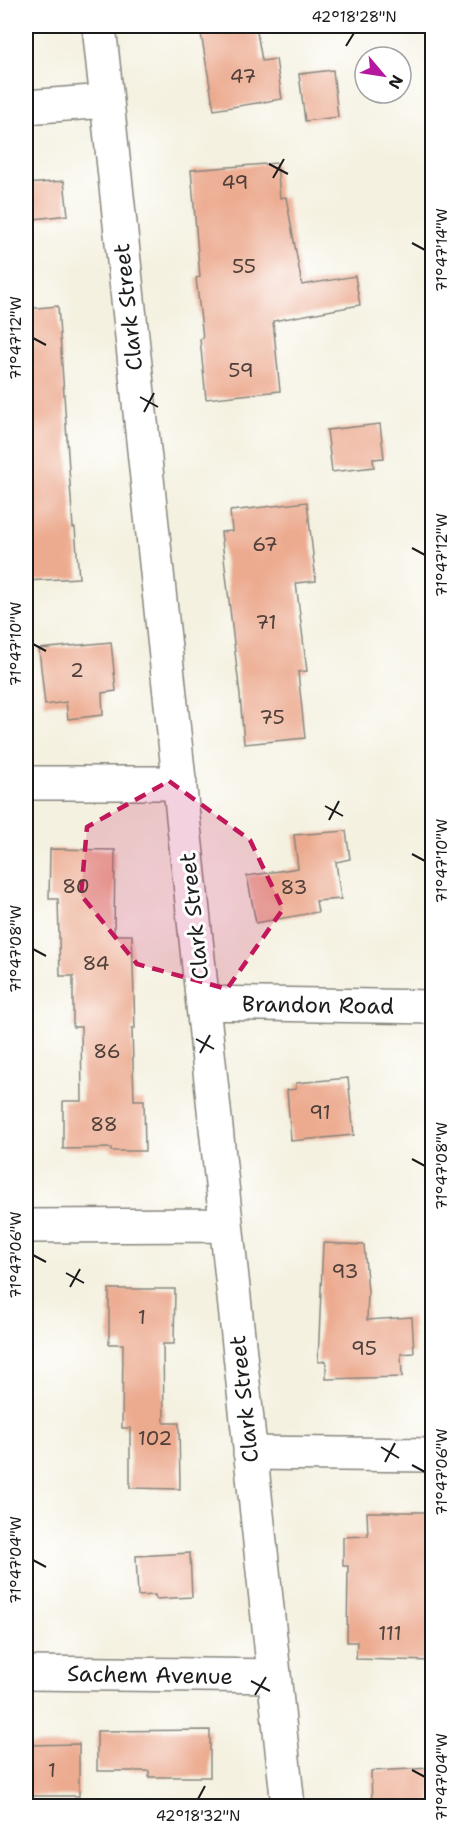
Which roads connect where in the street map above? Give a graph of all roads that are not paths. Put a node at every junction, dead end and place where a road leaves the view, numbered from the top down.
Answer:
1 (99, 26) edge
2 (106, 101) junction
3 (26, 107) edge
4 (26, 783) edge
5 (180, 783) junction
6 (203, 1003) junction
7 (432, 1007) edge
8 (226, 1225) junction
9 (26, 1226) edge
10 (250, 1453) junction
11 (432, 1455) edge
12 (26, 1673) edge
13 (274, 1676) junction
14 (288, 1806) edge

1 - 2 street, Clark Street
2 - 3 street
2 - 5 street, Clark Street
4 - 5 street
5 - 6 street, Clark Street
6 - 7 street, Brandon Road
6 - 8 street, Clark Street
8 - 9 street
8 - 10 street, Clark Street
10 - 11 street
10 - 13 street, Clark Street
12 - 13 street, Sachem Avenue
13 - 14 street, Clark Street

